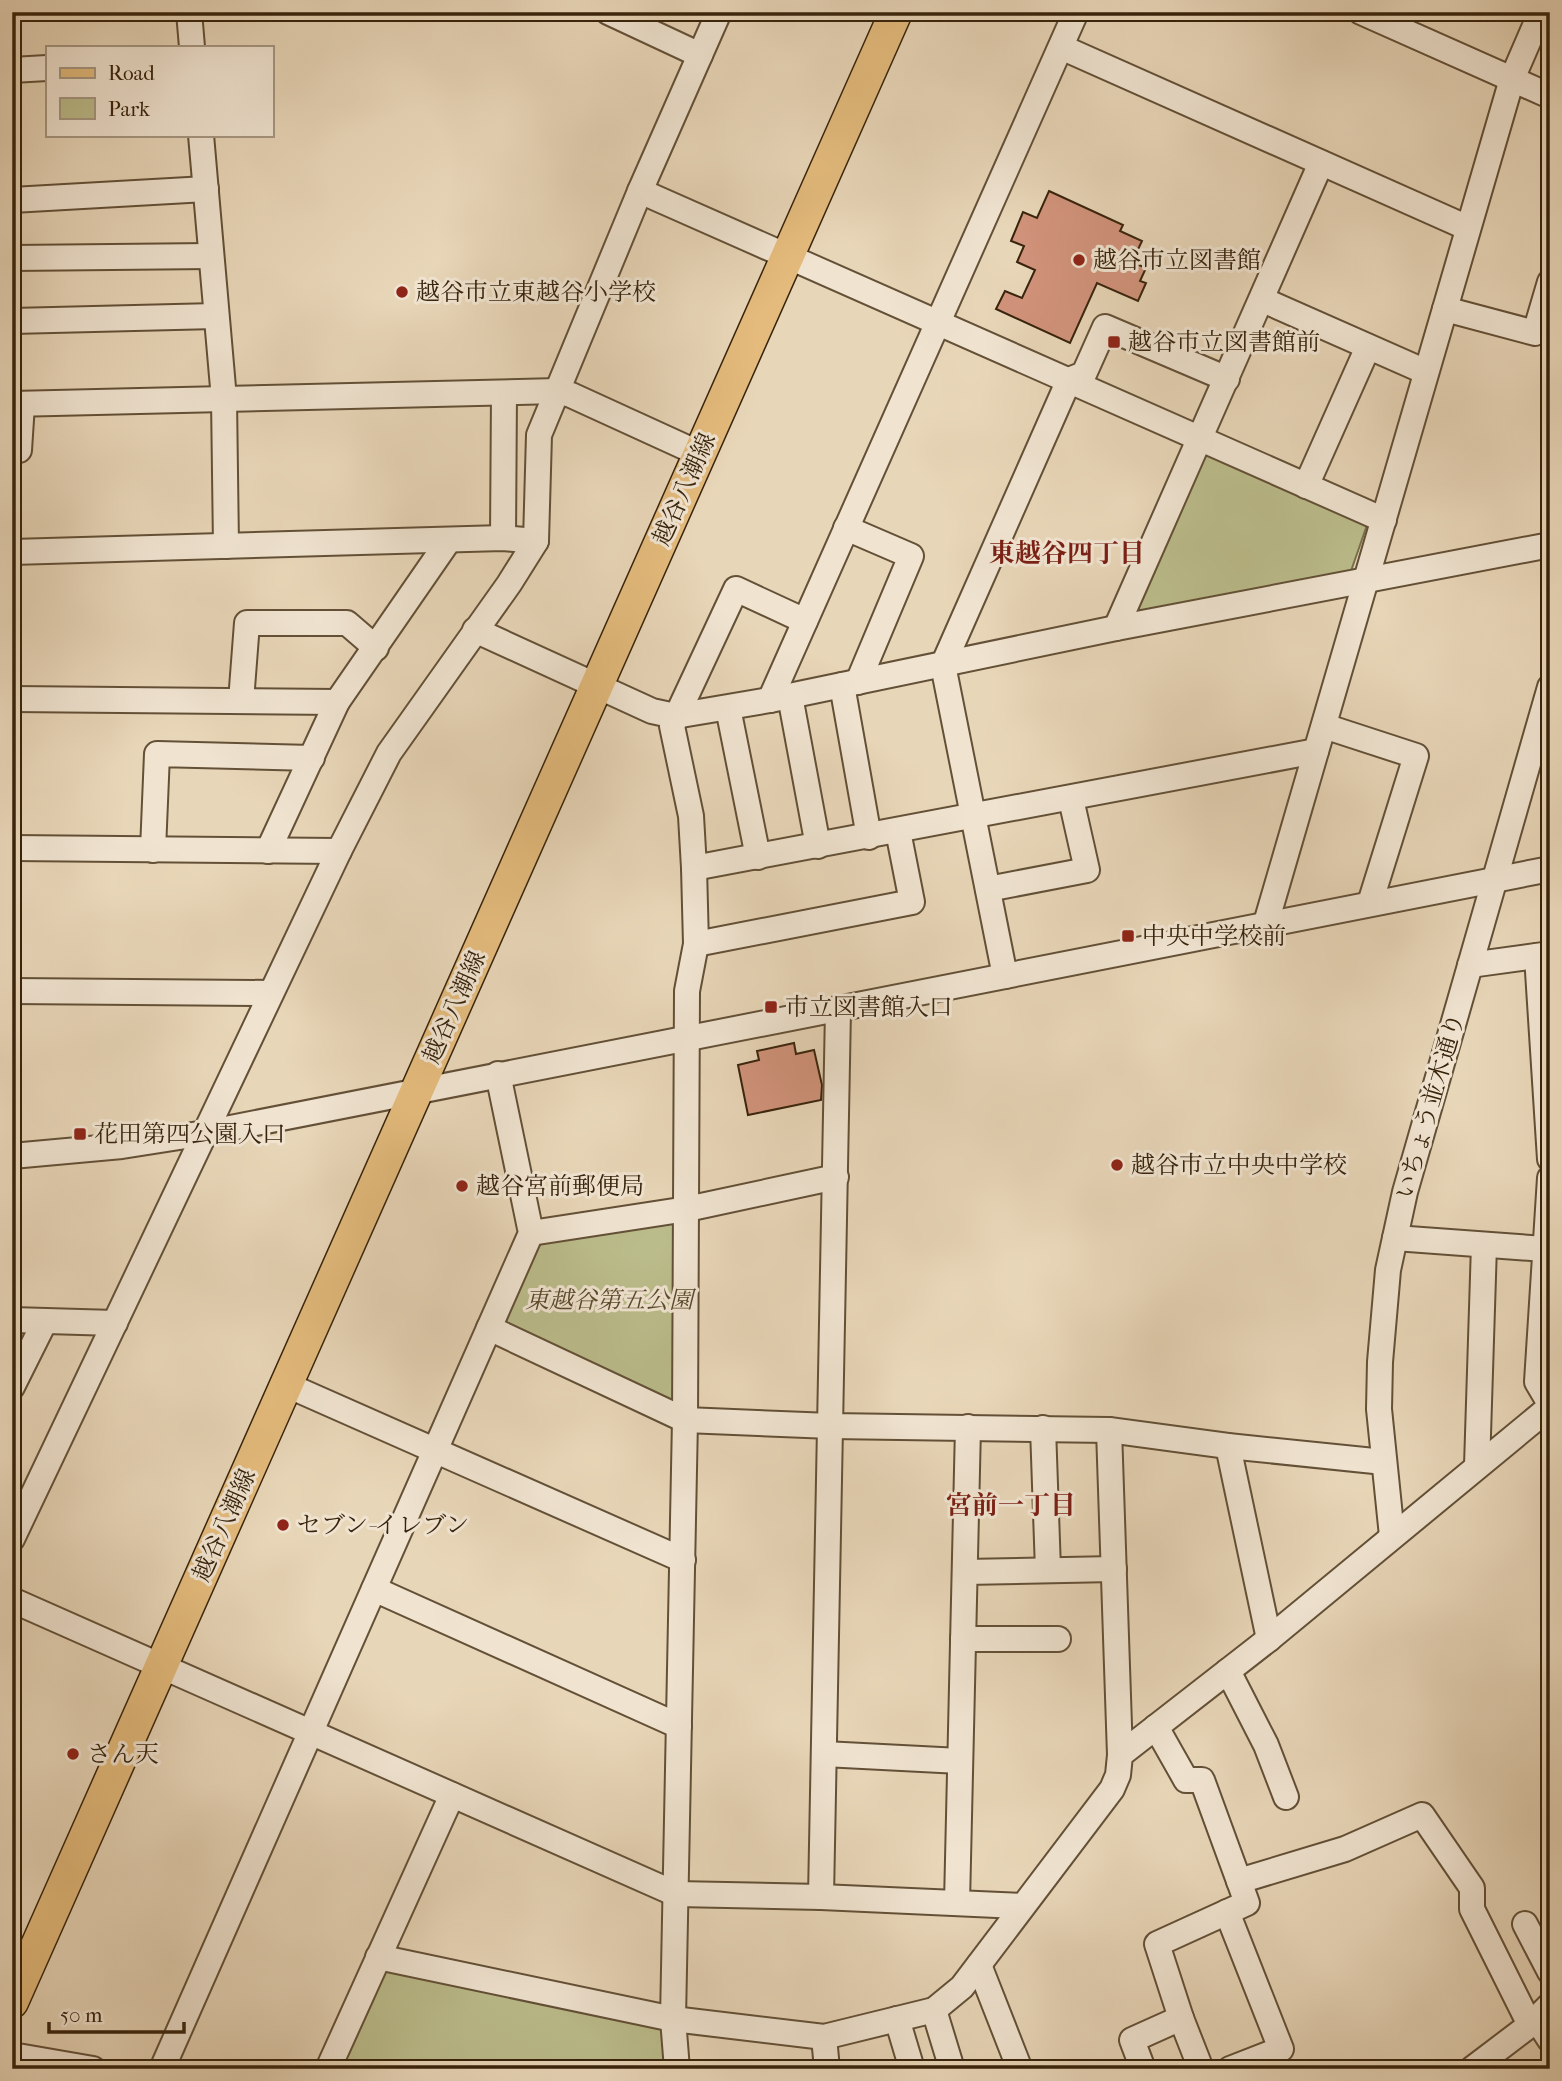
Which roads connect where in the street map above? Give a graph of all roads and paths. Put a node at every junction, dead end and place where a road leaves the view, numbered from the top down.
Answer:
1 (189, 12) edge
2 (608, 12) edge
3 (719, 12) edge
4 (896, 12) edge
5 (1076, 12) edge
6 (1361, 12) edge
7 (1541, 12) edge
8 (1394, 19) edge
9 (192, 46) edge
10 (1061, 47) junction
11 (700, 55) junction
12 (46, 68) edge
13 (12, 69) edge
14 (1512, 79) junction
15 (1550, 96) edge
16 (201, 136) edge
17 (1321, 163) junction
18 (206, 188) junction
19 (640, 191) junction
20 (12, 200) edge
21 (1468, 228) junction
22 (211, 256) junction
23 (788, 256) junction
24 (12, 258) edge
25 (1550, 282) edge
26 (1262, 300) junction
27 (1445, 309) junction
28 (216, 316) junction
29 (12, 321) edge
30 (938, 322) junction
31 (1368, 347) junction
32 (1426, 372) junction
33 (1227, 379) junction
34 (1069, 380) junction
35 (558, 391) junction
36 (504, 393) junction
37 (224, 399) junction
38 (17, 404) edge
39 (1201, 437) junction
40 (12, 450) edge
41 (700, 454) junction
42 (1306, 486) junction
43 (1384, 520) junction
44 (846, 528) junction
45 (503, 538) junction
46 (449, 540) junction
47 (536, 541) junction
48 (1550, 545) edge
49 (226, 546) junction
50 (12, 552) edge
51 (1366, 580) junction
52 (805, 621) junction
53 (1116, 628) junction
54 (475, 630) junction
55 (376, 648) junction
56 (943, 665) junction
57 (850, 684) junction
58 (596, 686) junction
59 (1549, 695) edge
60 (780, 698) junction
61 (12, 699) edge
62 (241, 701) junction
63 (337, 702) junction
64 (728, 708) junction
65 (675, 716) junction
66 (1324, 726) junction
67 (1316, 751) junction
68 (312, 758) junction
69 (1071, 799) junction
70 (974, 817) junction
71 (898, 831) junction
72 (869, 836) junction
73 (818, 846) junction
74 (12, 848) edge
75 (153, 850) junction
76 (268, 851) junction
77 (339, 852) junction
78 (758, 857) junction
79 (694, 868) junction
80 (1550, 869) edge
81 (1495, 880) junction
82 (988, 889) junction
83 (1370, 903) junction
84 (1266, 923) junction
85 (696, 944) junction
86 (1543, 955) edge
87 (1470, 965) junction
88 (1005, 976) junction
89 (12, 991) edge
90 (271, 993) junction
91 (838, 1010) junction
92 (688, 1038) junction
93 (498, 1074) junction
94 (417, 1090) junction
95 (205, 1133) junction
96 (12, 1156) edge
97 (1550, 1159) edge
98 (836, 1177) junction
99 (1550, 1178) edge
100 (687, 1209) junction
101 (531, 1233) junction
102 (1395, 1238) junction
103 (1484, 1245) junction
104 (1545, 1249) junction
105 (12, 1320) edge
106 (45, 1321) junction
107 (115, 1323) junction
108 (489, 1328) junction
109 (287, 1385) junction
110 (12, 1387) edge
111 (1550, 1405) edge
112 (685, 1420) junction
113 (831, 1426) junction
114 (968, 1427) junction
115 (1043, 1428) junction
116 (1109, 1430) junction
117 (1228, 1446) junction
118 (435, 1451) junction
119 (1384, 1462) junction
120 (1477, 1466) junction
121 (1392, 1536) junction
122 (12, 1539) edge
123 (682, 1560) junction
124 (1114, 1569) junction
125 (1048, 1570) junction
126 (965, 1572) junction
127 (374, 1590) junction
128 (12, 1600) edge
129 (963, 1639) junction
130 (1058, 1639) dead end
131 (1269, 1639) junction
132 (161, 1666) junction
133 (1228, 1671) junction
134 (679, 1726) junction
135 (1156, 1727) junction
136 (311, 1732) junction
137 (824, 1754) junction
138 (1119, 1755) junction
139 (960, 1761) junction
140 (452, 1795) junction
141 (1286, 1797) dead end
142 (1240, 1881) junction
143 (676, 1894) junction
144 (821, 1897) junction
145 (957, 1903) junction
146 (1021, 1906) junction
147 (1227, 1912) junction
148 (1525, 1924) dead end
149 (378, 1957) junction
150 (979, 1965) junction
151 (1550, 1972) edge
152 (12, 2002) edge
153 (934, 2011) junction
154 (1181, 2018) junction
155 (673, 2019) junction
156 (897, 2019) junction
157 (1542, 2023) edge
158 (824, 2036) junction
159 (12, 2055) edge
160 (93, 2069) edge
161 (162, 2069) edge
162 (328, 2069) edge
163 (677, 2069) edge
164 (827, 2069) edge
165 (912, 2069) edge
166 (952, 2069) edge
167 (1015, 2069) edge
168 (1143, 2069) edge
169 (1200, 2069) edge
170 (1230, 2069) edge
171 (1472, 2069) edge

1 - 9 street
2 - 11 street
3 - 11 street
4 - 23 main road, 越谷八潮線
5 - 10 street
6 - 8 street
7 - 14 street
8 - 14 street
10 - 17 street
10 - 30 street
11 - 19 street
12 - 13 street
14 - 15 street
14 - 21 street
16 - 18 street
17 - 21 street
17 - 26 street
18 - 20 street
18 - 22 street
19 - 23 street
19 - 35 street
21 - 27 street
22 - 24 street
22 - 28 street
23 - 30 street
23 - 41 main road, 越谷八潮線
25 - 27 street
26 - 31 street
26 - 33 street
27 - 32 street
28 - 29 street
28 - 37 street
30 - 34 street
30 - 44 street
31 - 32 street
31 - 42 street
32 - 43 street
33 - 34 street
33 - 39 street
34 - 39 street
34 - 56 street
35 - 36 street
35 - 41 street
35 - 47 street
36 - 37 street
36 - 45 street
37 - 38 street
37 - 49 street
38 - 40 street
39 - 42 street
39 - 53 street
41 - 58 main road, 越谷八潮線
42 - 43 street
43 - 51 street
44 - 52 street
44 - 57 street
45 - 46 street
45 - 47 street
46 - 49 street
46 - 55 street
47 - 54 street
48 - 51 street
49 - 50 street
51 - 53 street
51 - 66 street
52 - 60 street
52 - 65 street
53 - 56 street
54 - 58 street
54 - 77 street
55 - 62 street
55 - 63 street
56 - 57 street
56 - 70 street
57 - 60 street
57 - 72 street
58 - 65 street
58 - 94 main road, 越谷八潮線
59 - 81 street, いちょう並木通り
60 - 64 street
60 - 73 street
61 - 62 street
62 - 63 street
63 - 68 street
64 - 65 street
64 - 78 street
65 - 79 street
66 - 67 street
66 - 83 street
67 - 69 street
67 - 84 street
68 - 75 street
68 - 76 street
69 - 70 street
69 - 82 street
70 - 71 street
70 - 82 street
71 - 72 street
71 - 85 street
72 - 73 street
73 - 78 street
74 - 75 street
75 - 76 street
76 - 77 street
77 - 90 street
78 - 79 street
79 - 85 street
80 - 81 street
81 - 83 street
81 - 87 street, いちょう並木通り
82 - 88 street
83 - 84 street
84 - 88 street
85 - 92 street
86 - 87 street
86 - 97 street
87 - 102 street, いちょう並木通り
88 - 91 street
89 - 90 street
90 - 95 street
91 - 92 street
91 - 98 street
92 - 93 street
92 - 100 street
93 - 94 street
93 - 101 street
94 - 95 street
94 - 109 main road, 越谷八潮線
95 - 96 street
95 - 107 street
98 - 100 street
98 - 113 street
99 - 104 street
100 - 101 street
100 - 112 street
101 - 108 street
102 - 103 street
102 - 119 street, いちょう並木通り
103 - 104 street
103 - 120 street
104 - 111 street
105 - 106 street
106 - 107 street
106 - 110 street
107 - 122 street
108 - 112 street
108 - 118 street
109 - 118 street
109 - 132 main road, 越谷八潮線
111 - 120 street
112 - 113 street
112 - 123 street
113 - 114 street
113 - 137 street
114 - 115 street
114 - 126 street
115 - 116 street
115 - 125 street
116 - 117 street
116 - 124 street
117 - 119 street
117 - 131 street
118 - 123 street
118 - 127 street
119 - 121 street, いちょう並木通り
120 - 121 street
121 - 131 street
123 - 134 street
124 - 125 street
124 - 138 street
125 - 126 street
126 - 129 street
127 - 134 street
127 - 136 street
128 - 132 street
129 - 130 street
129 - 139 street
131 - 133 street
132 - 136 street
132 - 152 main road, 越谷八潮線
133 - 135 street
133 - 141 street
134 - 143 street
135 - 138 street
135 - 142 street
136 - 140 street
136 - 161 street
137 - 139 street
137 - 144 street
138 - 146 street
139 - 145 street
140 - 143 street
140 - 149 street
142 - 147 street
142 - 157 street
143 - 144 street
143 - 155 street
144 - 145 street
145 - 146 street
146 - 150 street
147 - 154 street
147 - 170 street
148 - 151 street
149 - 155 street
149 - 162 street
150 - 153 street
150 - 167 street
153 - 156 street
153 - 166 street
154 - 168 street
154 - 169 street
155 - 158 street
155 - 163 street
156 - 158 street
156 - 165 street
157 - 171 street
158 - 164 street
159 - 160 street

